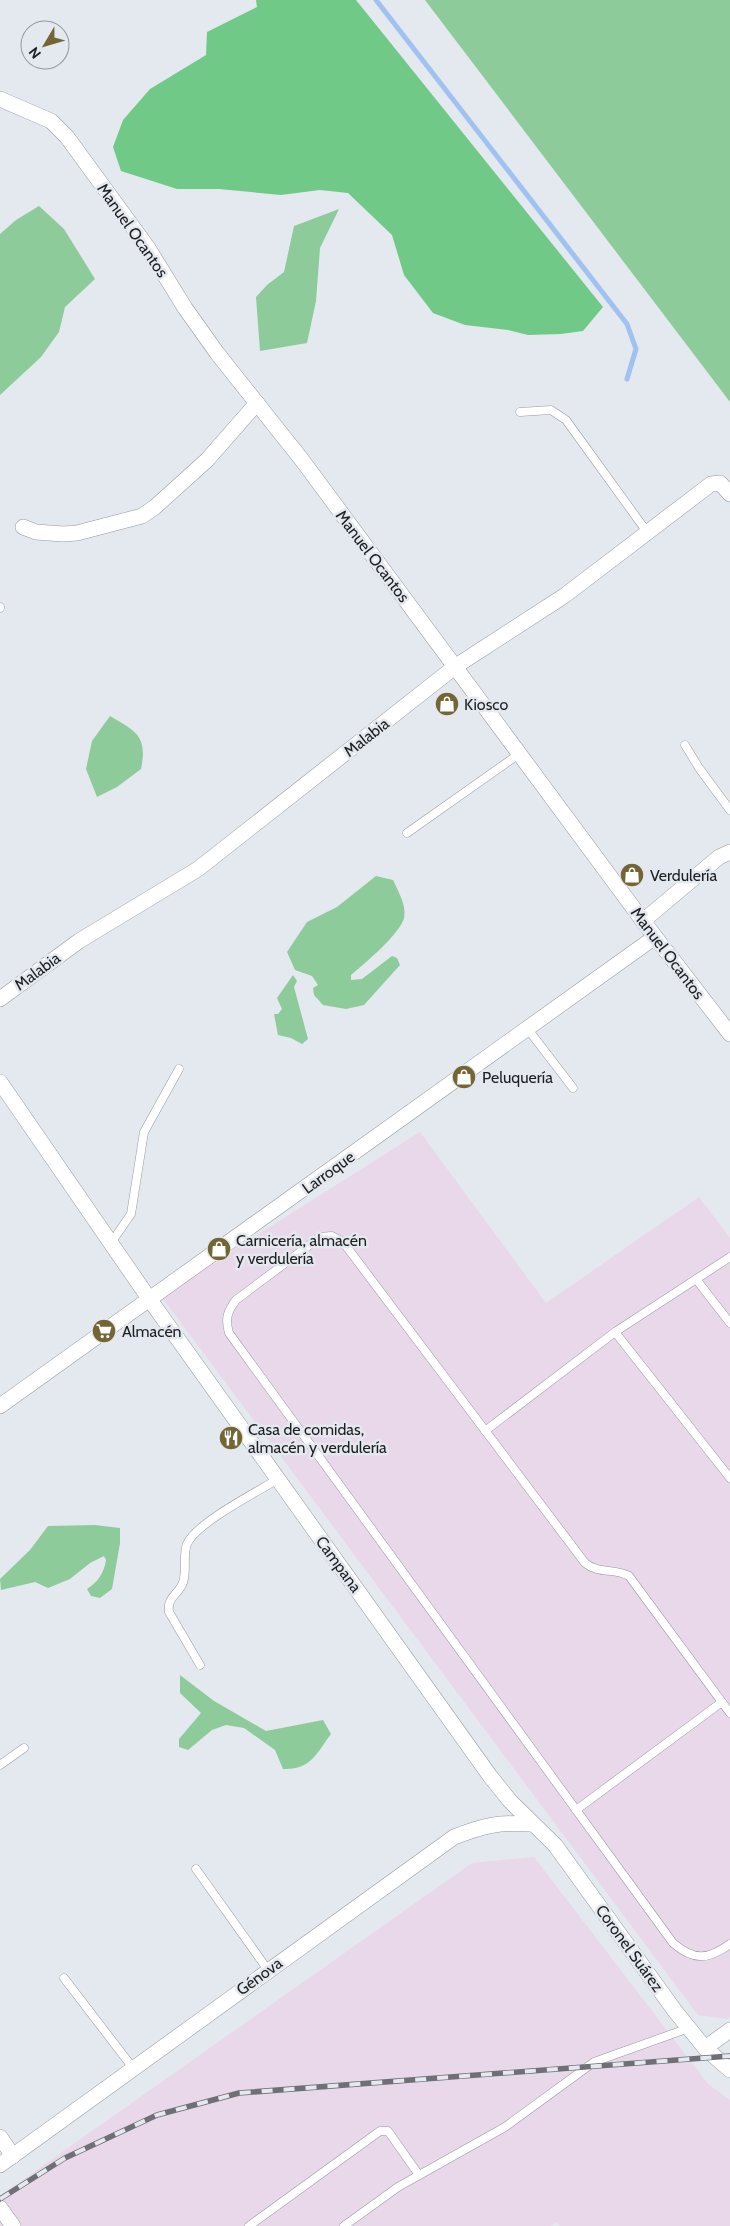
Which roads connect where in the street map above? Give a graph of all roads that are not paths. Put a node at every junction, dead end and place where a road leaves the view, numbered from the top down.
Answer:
1 (0, 100) edge
2 (257, 403) junction
3 (520, 412) dead end
4 (730, 494) edge
5 (23, 527) dead end
6 (647, 532) junction
7 (456, 666) junction
8 (685, 744) dead end
9 (519, 754) junction
10 (730, 810) edge
11 (407, 833) dead end
12 (730, 852) edge
13 (643, 922) junction
14 (655, 937) junction
15 (0, 999) edge
16 (527, 1028) junction
17 (730, 1034) edge
18 (179, 1069) dead end
19 (0, 1082) edge
20 (573, 1088) dead end
21 (110, 1243) junction
22 (730, 1257) edge
23 (696, 1279) junction
24 (150, 1300) junction
25 (730, 1323) edge
26 (615, 1332) junction
27 (0, 1406) edge
28 (485, 1431) junction
29 (730, 1478) edge
30 (278, 1480) junction
31 (200, 1665) dead end
32 (722, 1702) junction
33 (730, 1713) edge
34 (24, 1748) dead end
35 (0, 1765) edge
36 (576, 1810) junction
37 (533, 1824) junction
38 (196, 1869) dead end
39 (730, 1944) edge
40 (268, 1970) junction
41 (64, 1978) dead end
42 (689, 2028) junction
43 (730, 2030) edge
44 (705, 2048) junction
45 (133, 2068) junction
46 (730, 2070) edge
47 (0, 2137) edge
48 (13, 2156) junction
49 (0, 2166) edge
50 (418, 2175) junction
51 (249, 2226) edge
52 (344, 2226) edge

1 - 2 street, Manuel Ocantos
2 - 5 street
2 - 7 street, Manuel Ocantos
3 - 6 lane
4 - 6 street, Malabia
6 - 7 street, Malabia
7 - 9 street, Manuel Ocantos
7 - 15 street, Malabia
8 - 10 lane
9 - 11 lane
9 - 13 street, Manuel Ocantos
12 - 13 street
13 - 14 street, Manuel Ocantos
14 - 16 street, Larroque
14 - 17 street, Manuel Ocantos
16 - 20 lane
16 - 24 street, Larroque
18 - 21 lane
19 - 21 street, Campana
21 - 24 street, Campana
22 - 23 lane
23 - 25 lane
23 - 26 lane
24 - 27 street, Larroque
24 - 30 street, Campana
26 - 28 lane
26 - 29 lane
28 - 32 lane
28 - 36 lane
30 - 31 lane
30 - 37 street, Campana
32 - 33 lane
32 - 36 lane
34 - 35 lane
36 - 39 lane
37 - 40 street, Génova
37 - 42 street, Coronel Suárez
38 - 40 lane
40 - 45 street, Génova
41 - 45 lane
42 - 44 street, Coronel Suárez
42 - 50 lane
43 - 44 street
44 - 46 street, Coronel Suárez
45 - 48 street, Génova
47 - 48 street
48 - 49 street, Génova
50 - 51 lane
50 - 52 lane

